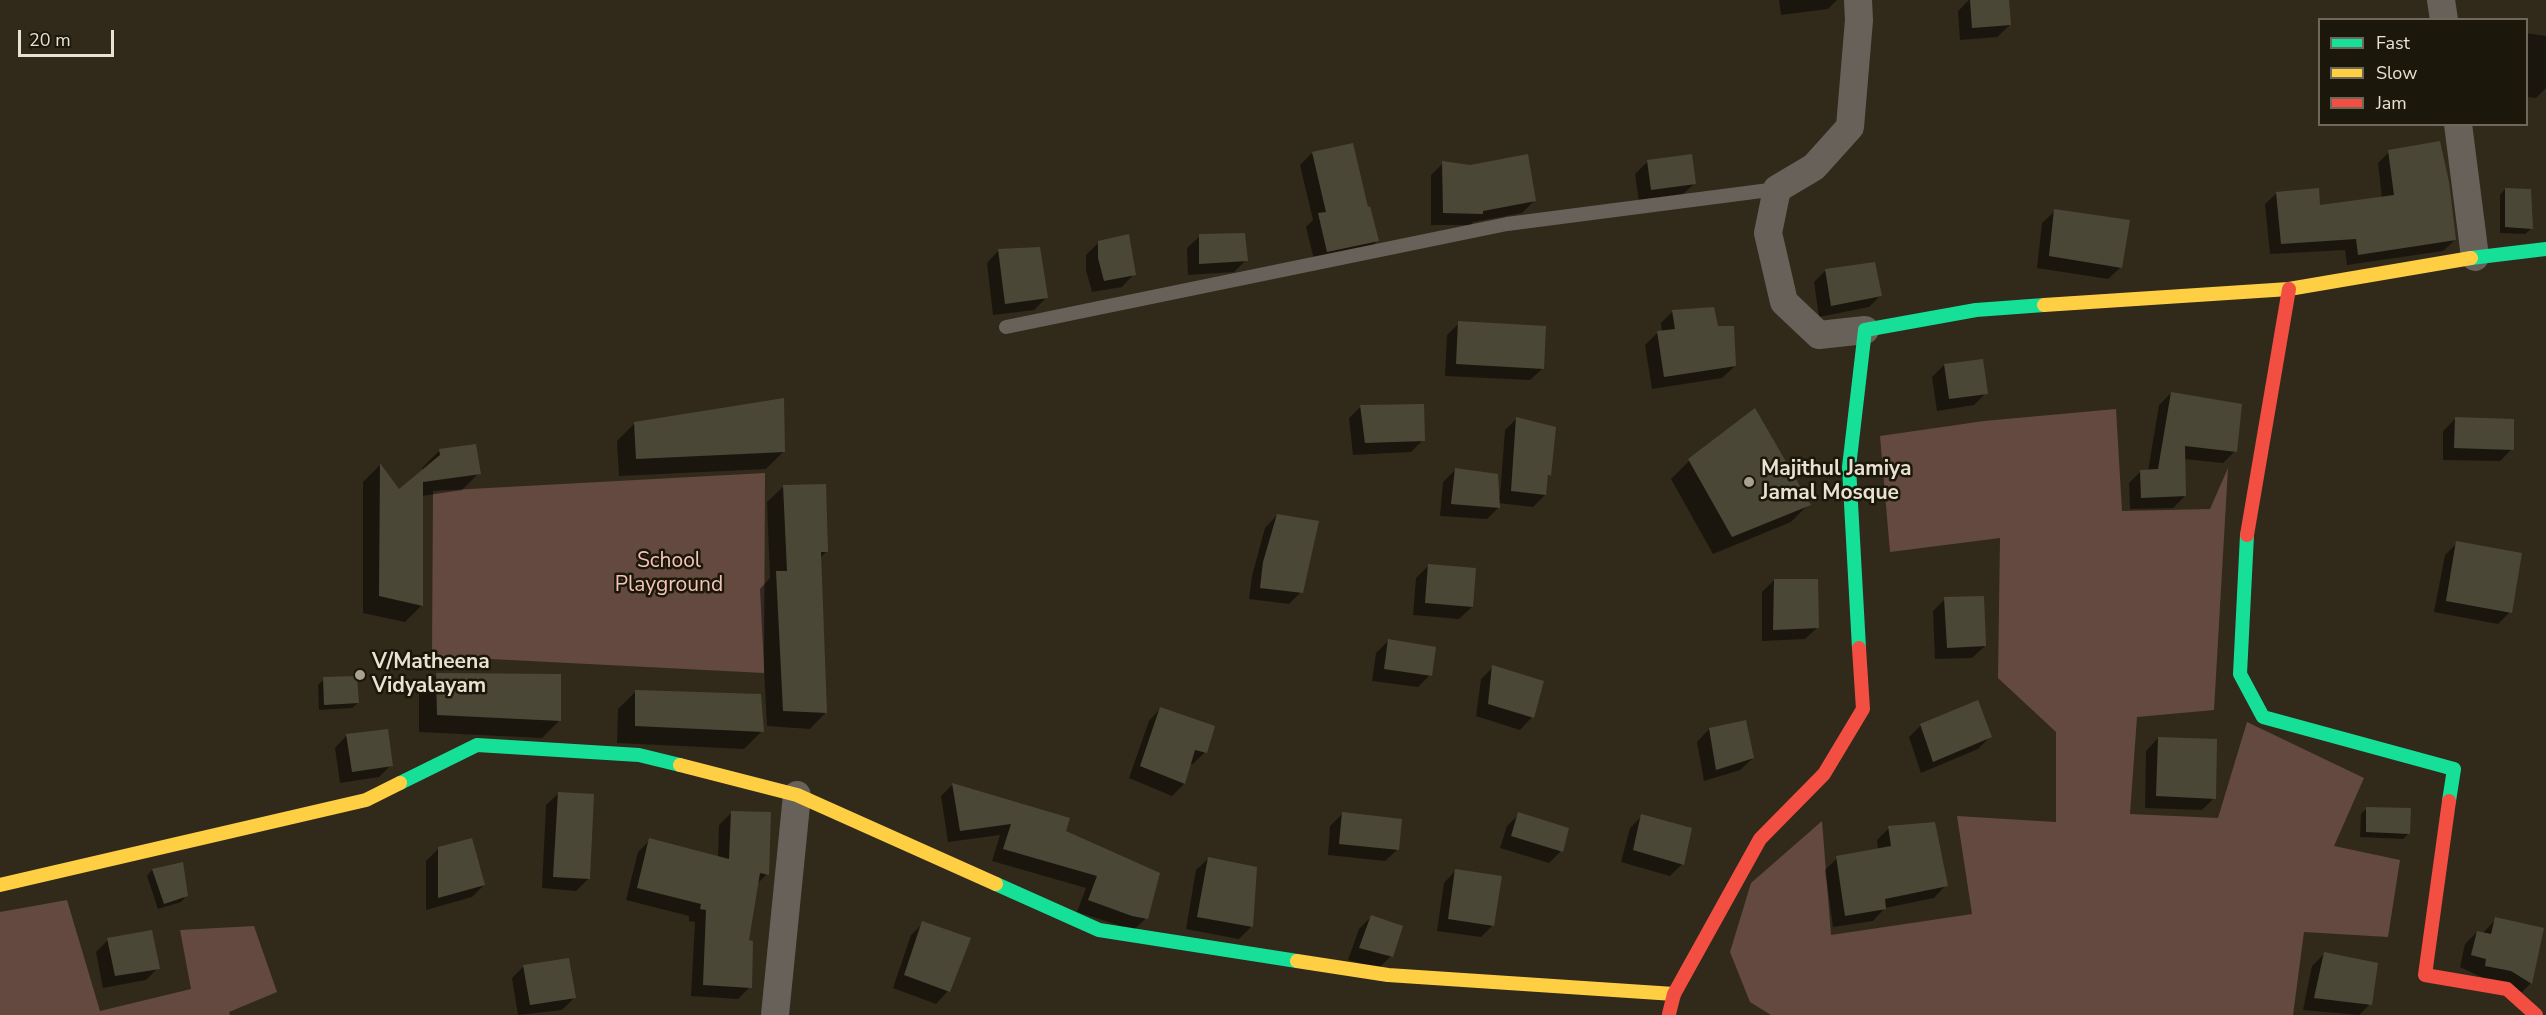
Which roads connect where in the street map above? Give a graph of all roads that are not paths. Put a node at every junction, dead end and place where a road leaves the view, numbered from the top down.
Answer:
1 (1858, 0) edge
2 (2441, 0) edge
3 (2444, 18) edge
4 (2458, 126) edge
5 (1777, 189) junction
6 (2546, 249) edge
7 (2475, 257) junction
8 (2289, 289) junction
9 (1006, 327) dead end
10 (1865, 330) junction
11 (797, 795) junction
12 (0, 885) edge
13 (1674, 994) junction
14 (775, 1015) edge
15 (1669, 1015) edge
16 (2536, 1015) edge

1 - 5 street
2 - 3 street
4 - 7 street
5 - 9 lane
5 - 10 street
6 - 7 street
7 - 8 street
8 - 10 street
8 - 16 street
10 - 13 street
11 - 12 street
11 - 13 street
11 - 14 street
13 - 15 street

